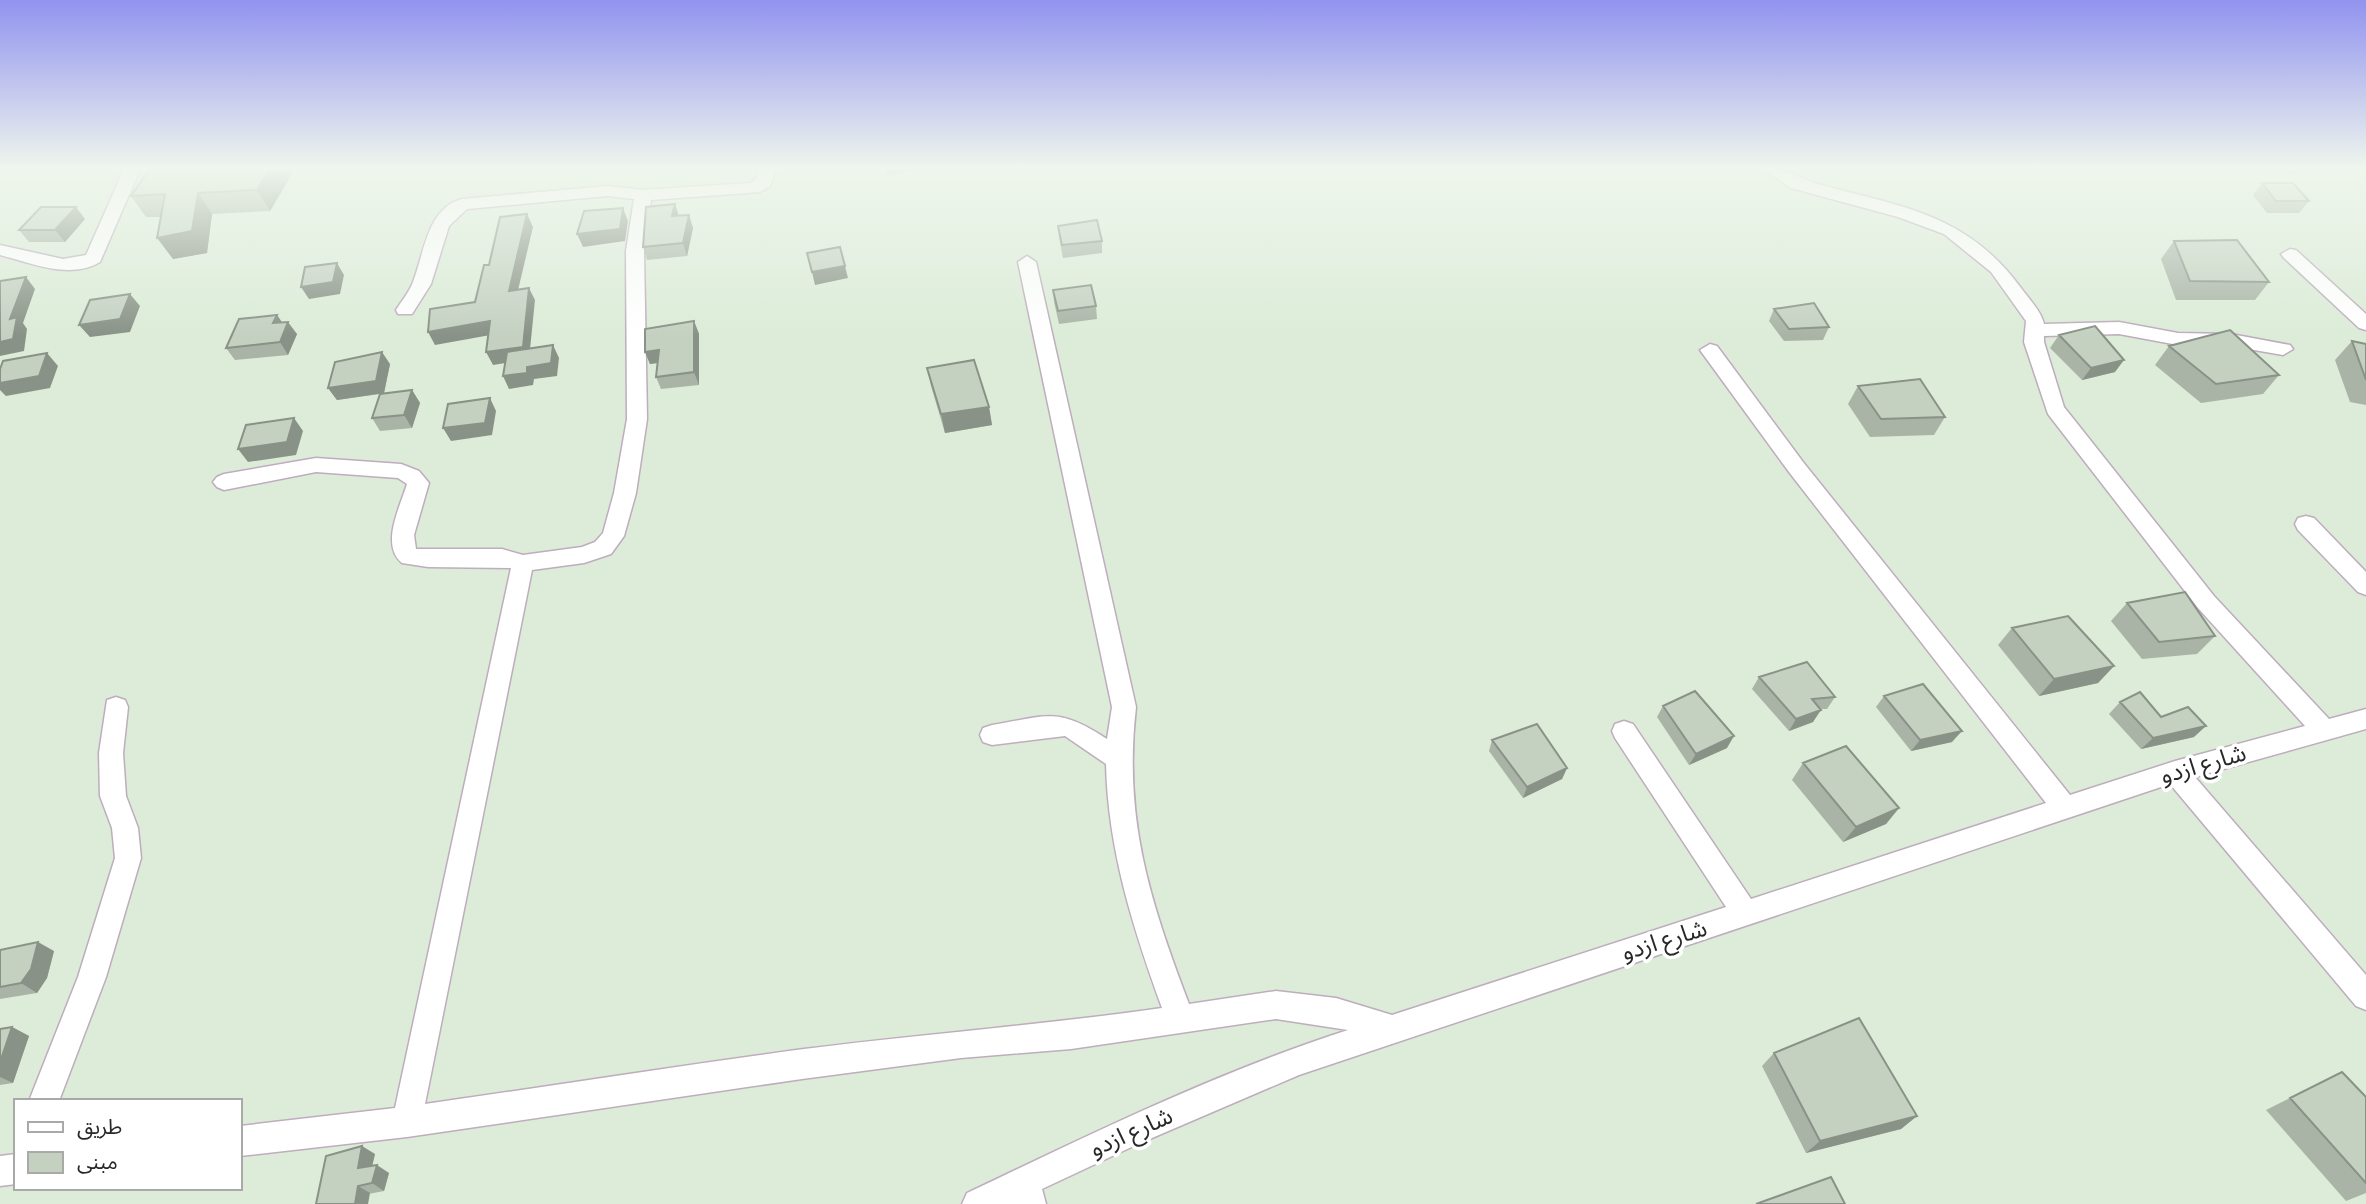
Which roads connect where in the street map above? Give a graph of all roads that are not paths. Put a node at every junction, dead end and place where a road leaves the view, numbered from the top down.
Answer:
1 (111, 223) edge
2 (440, 223) edge
3 (639, 223) edge
4 (1933, 223) edge
5 (0, 250) edge
6 (2290, 254) dead end
7 (1027, 262) dead end
8 (405, 310) dead end
9 (2366, 324) edge
10 (2037, 330) junction
11 (2283, 349) dead end
12 (1710, 350) dead end
13 (224, 482) dead end
14 (2306, 524) dead end
15 (523, 563) junction
16 (2366, 586) edge
17 (116, 707) dead end
18 (2366, 719) edge
19 (1623, 730) dead end
20 (2324, 730) junction
21 (992, 736) dead end
22 (1118, 759) junction
23 (2175, 772) junction
24 (2065, 808) junction
25 (1746, 915) junction
26 (2366, 996) edge
27 (1181, 1020) junction
28 (1391, 1029) junction
29 (45, 1099) edge
30 (407, 1122) junction
31 (242, 1141) edge
32 (1028, 1193) edge
33 (978, 1204) edge

1 - 5 street
2 - 8 street
3 - 15 street
4 - 10 street
6 - 9 street
7 - 22 street
10 - 11 street
10 - 20 street
12 - 24 street
13 - 15 street
14 - 16 street
15 - 30 street
17 - 29 street
18 - 20 street, شارع ازدو
19 - 25 street
20 - 23 street, شارع ازدو
21 - 22 street
22 - 27 street
23 - 24 street, شارع ازدو
23 - 26 street
24 - 25 street, شارع ازدو
25 - 28 street, شارع ازدو
27 - 28 street
27 - 30 street
28 - 32 street, شارع ازدو
30 - 31 street
32 - 33 street, شارع ازدو

